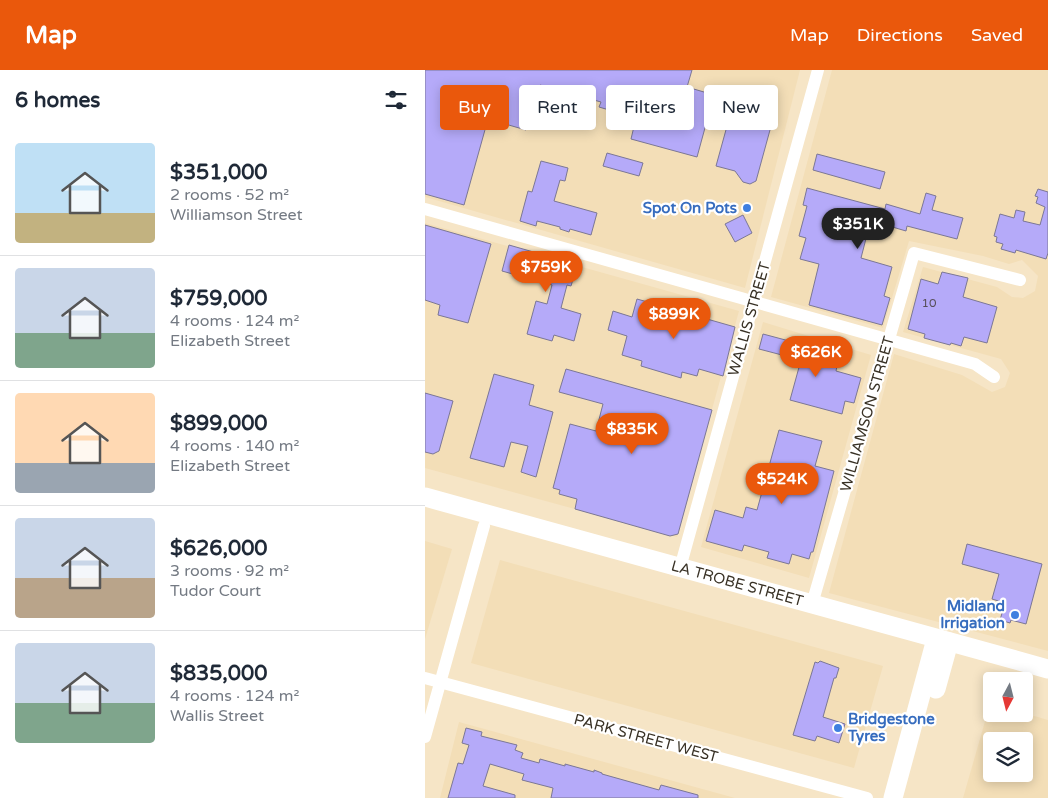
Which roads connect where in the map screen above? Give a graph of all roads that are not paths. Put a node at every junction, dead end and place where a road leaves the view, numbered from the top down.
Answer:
1 (818, 70) edge
2 (425, 209) edge
3 (1019, 280) dead end
4 (754, 302) junction
5 (888, 340) junction
6 (994, 377) dead end
7 (425, 497) edge
8 (425, 510) edge
9 (486, 520) junction
10 (678, 575) junction
11 (810, 610) junction
12 (941, 646) junction
13 (1048, 670) edge
14 (425, 678) edge
15 (440, 682) junction
16 (1048, 682) edge
17 (425, 737) edge
18 (867, 798) edge
19 (893, 798) edge
20 (906, 798) edge

1 - 4 street, WALLIS STREET
2 - 4 street
3 - 5 street, WILLIAMSON STREET
4 - 5 street
4 - 10 street, WALLIS STREET
5 - 6 street
5 - 11 street, WILLIAMSON STREET
7 - 9 main road, LA TROBE STREET
8 - 9 main road, LA TROBE STREET
9 - 10 main road, LA TROBE STREET
9 - 15 street
10 - 11 main road, LA TROBE STREET
11 - 12 main road, LA TROBE STREET
12 - 13 main road, LA TROBE STREET
12 - 16 main road, LA TROBE STREET
12 - 19 main road
12 - 20 main road
14 - 15 street, PARK STREET WEST
15 - 17 street
15 - 18 street, PARK STREET WEST

